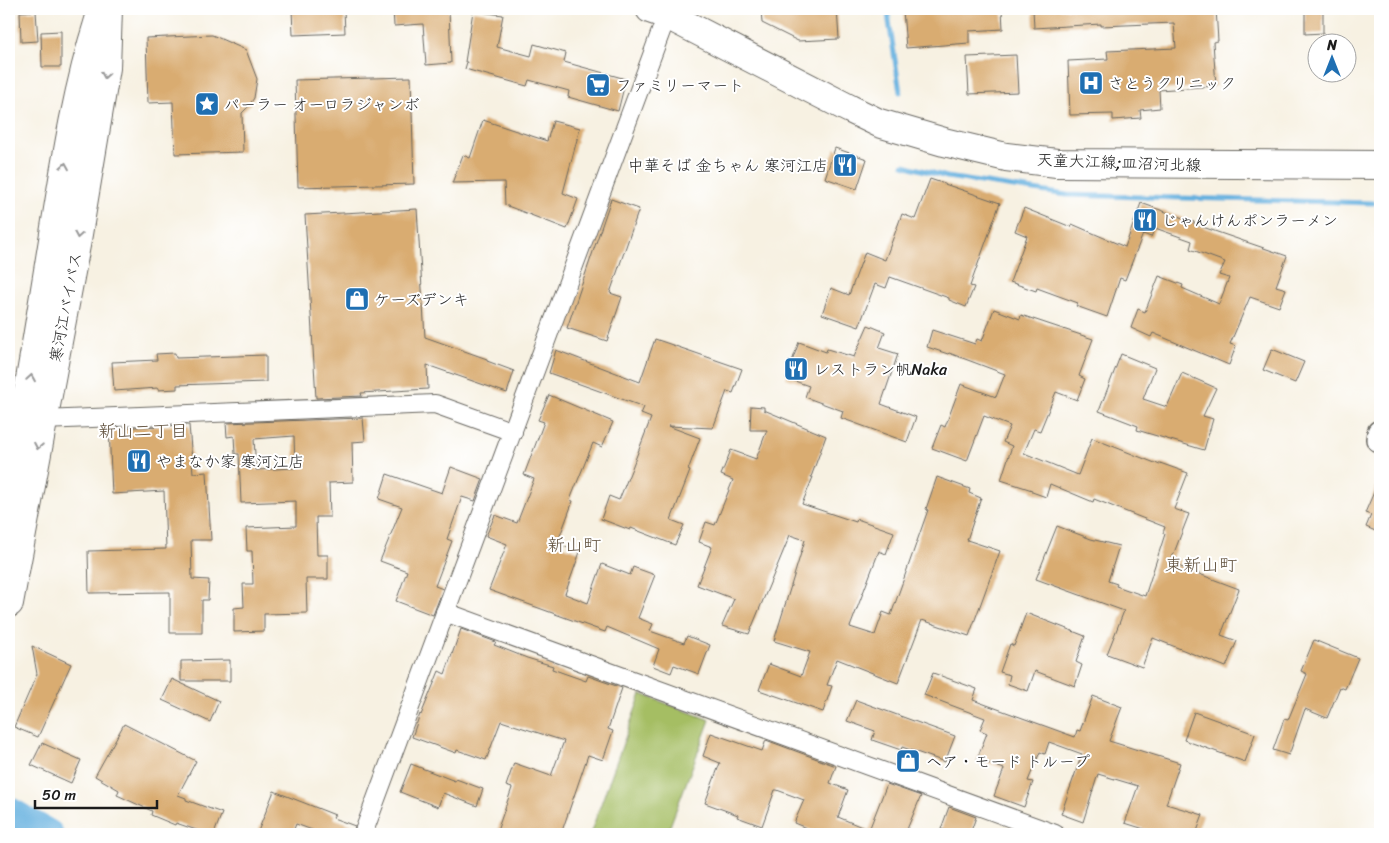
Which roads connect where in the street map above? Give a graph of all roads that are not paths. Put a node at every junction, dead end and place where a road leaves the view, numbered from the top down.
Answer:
1 (103, 9) edge
2 (108, 9) edge
3 (663, 11) edge
4 (1380, 165) edge
5 (43, 420) junction
6 (513, 432) junction
7 (9, 495) edge
8 (9, 603) edge
9 (445, 612) junction
10 (363, 834) edge
11 (1055, 834) edge

7 -> 1 main road, 寒河江バイパス
2 -> 5 main road, 寒河江バイパス
3 - 4 main road, 天童大江線;皿沼河北線
3 - 6 street
5 - 6 street
5 -> 8 main road, 寒河江バイパス
6 - 9 street
9 - 10 street
9 - 11 street

